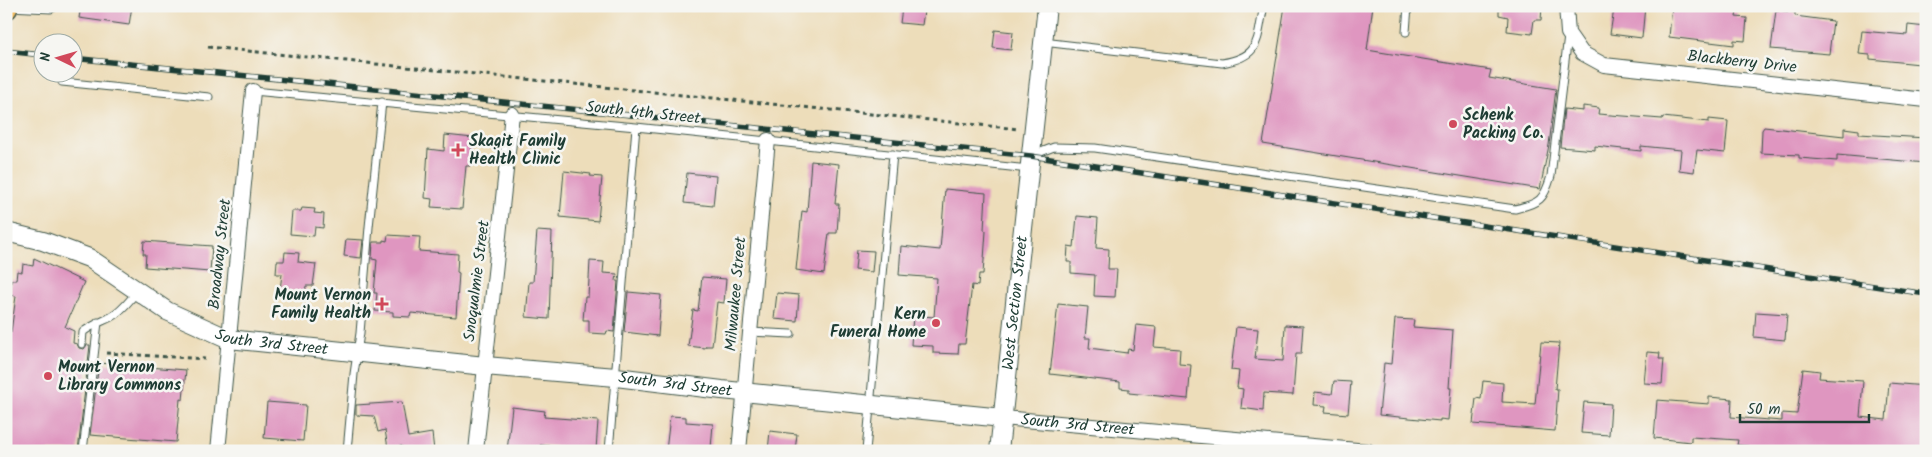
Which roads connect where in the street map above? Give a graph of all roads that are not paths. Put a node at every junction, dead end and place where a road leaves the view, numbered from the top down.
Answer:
1 (56, 6) edge
2 (1047, 6) edge
3 (1264, 6) edge
4 (1408, 6) edge
5 (1566, 6) edge
6 (6, 7) edge
7 (1406, 32) dead end
8 (1568, 33) junction
9 (1043, 42) junction
10 (62, 82) dead end
11 (253, 91) joint
12 (209, 96) dead end
13 (1926, 100) edge
14 (382, 102) junction
15 (512, 114) junction
16 (636, 127) junction
17 (768, 140) junction
18 (893, 154) junction
19 (1030, 162) junction
20 (6, 232) edge
21 (136, 292) junction
22 (98, 322) junction
23 (750, 332) junction
24 (791, 334) dead end
25 (229, 339) junction
26 (82, 344) dead end
27 (357, 352) junction
28 (484, 366) junction
29 (616, 377) junction
30 (745, 392) junction
31 (871, 405) junction
32 (1003, 418) junction
33 (83, 451) edge
34 (218, 451) edge
35 (347, 451) edge
36 (476, 451) edge
37 (609, 451) edge
38 (739, 451) edge
39 (866, 451) edge
40 (999, 451) edge
41 (1368, 451) edge

1 - 6 lane
2 - 9 street, West Section Street
3 - 9 lane
4 - 7 lane
5 - 8 street
8 - 13 street, Blackberry Drive
8 - 19 lane
9 - 19 street, West Section Street
10 - 12 lane
11 - 14 lane, South 4th Street
11 - 25 street, Broadway Street
14 - 15 lane, South 4th Street
14 - 27 lane
15 - 16 lane, South 4th Street
15 - 28 street, Snoqualmie Street
16 - 17 lane, South 4th Street
16 - 29 lane
17 - 18 lane, South 4th Street
17 - 23 street, Milwaukee Street
18 - 19 lane, South 4th Street
18 - 31 lane
19 - 32 street, West Section Street
20 - 21 street, South 3rd Street
21 - 22 lane
21 - 25 street, South 3rd Street
22 - 26 lane
22 - 33 lane
23 - 24 lane
23 - 30 street, Milwaukee Street
25 - 27 street, South 3rd Street
25 - 34 street, Broadway Street
27 - 28 street, South 3rd Street
27 - 35 lane
28 - 29 street, South 3rd Street
28 - 36 street, Snoqualmie Street
29 - 30 street, South 3rd Street
29 - 37 lane
30 - 31 street, South 3rd Street
30 - 38 street, Milwaukee Street
31 - 32 street, South 3rd Street
31 - 39 lane
32 - 40 street, West Section Street
32 - 41 street, South 3rd Street

